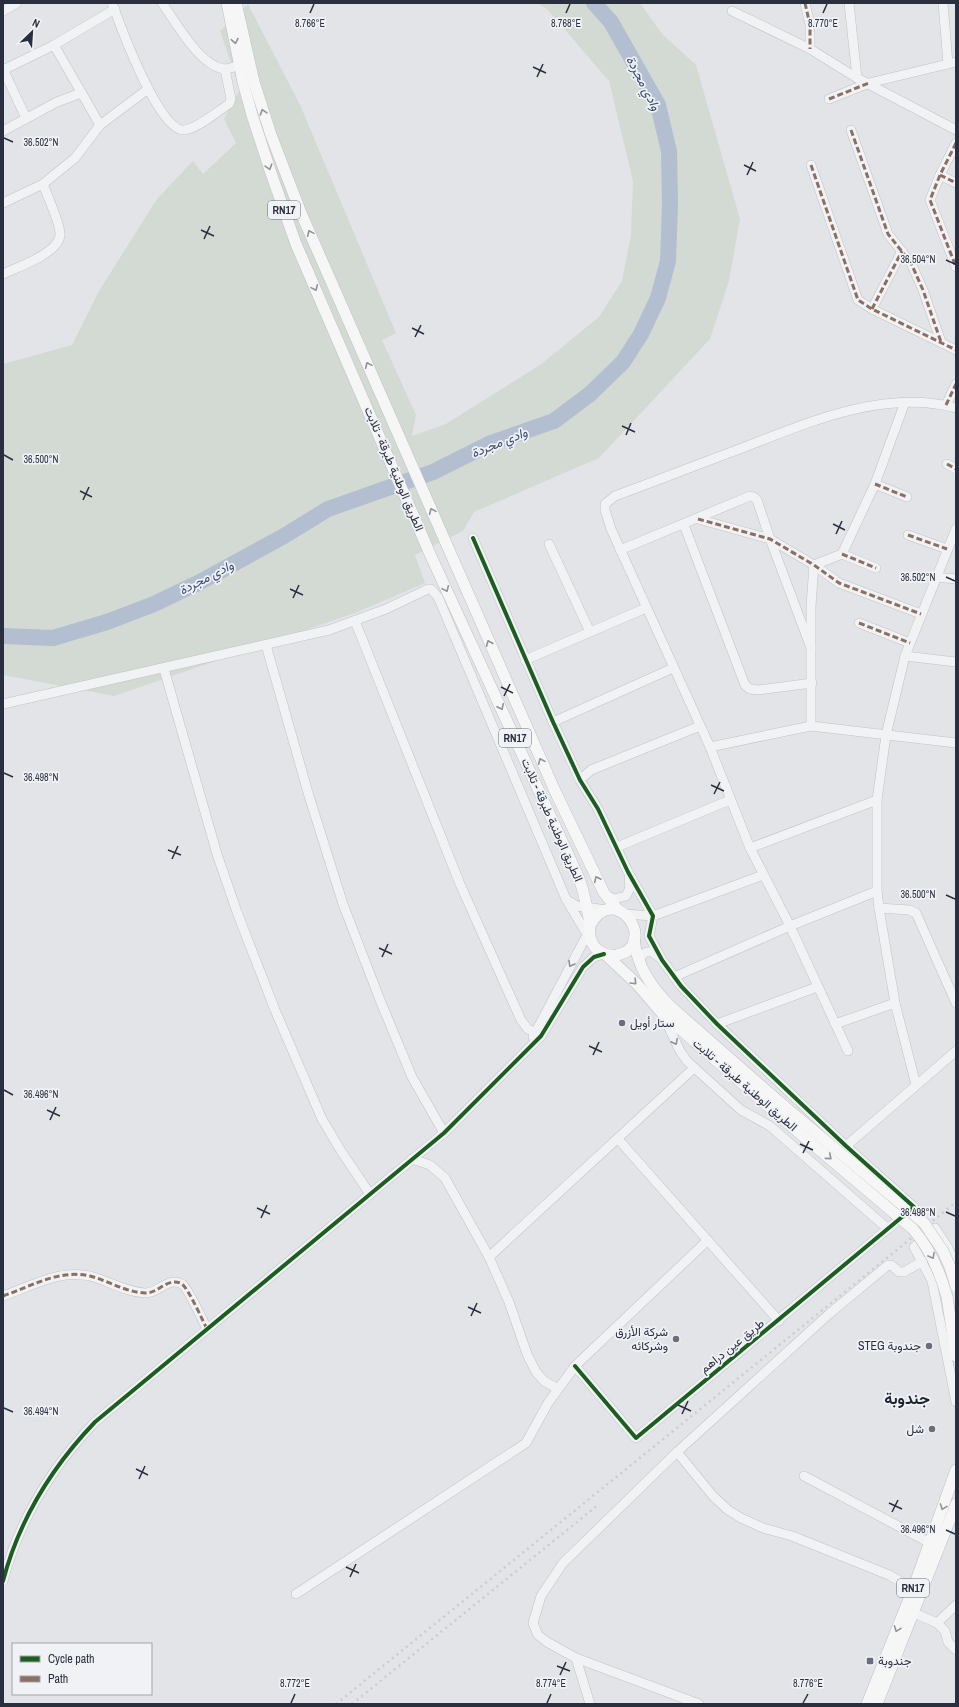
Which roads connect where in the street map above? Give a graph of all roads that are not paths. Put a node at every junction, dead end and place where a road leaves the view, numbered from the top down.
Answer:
1 (17, 3) edge
2 (162, 3) edge
3 (227, 3) edge
4 (236, 3) edge
5 (804, 3) edge
6 (849, 3) edge
7 (943, 3) edge
8 (114, 6) edge
9 (3, 11) edge
10 (732, 11) dead end
11 (54, 45) junction
12 (810, 49) junction
13 (952, 63) edge
14 (240, 66) junction
15 (3, 69) edge
16 (225, 69) junction
17 (857, 78) junction
18 (869, 83) junction
19 (148, 89) junction
20 (81, 93) junction
21 (829, 99) dead end
22 (26, 118) junction
23 (100, 125) junction
24 (851, 130) dead end
25 (956, 130) edge
26 (3, 131) edge
27 (956, 143) edge
28 (811, 166) dead end
29 (940, 175) junction
30 (43, 184) junction
31 (956, 184) edge
32 (3, 203) edge
33 (902, 251) junction
34 (956, 265) edge
35 (3, 274) edge
36 (872, 309) junction
37 (941, 342) junction
38 (956, 350) edge
39 (956, 384) edge
40 (905, 402) junction
41 (946, 405) junction
42 (956, 408) edge
43 (947, 464) dead end
44 (956, 469) edge
45 (875, 484) junction
46 (907, 497) dead end
47 (698, 519) junction
48 (684, 525) junction
49 (956, 529) edge
50 (908, 535) dead end
51 (473, 538) dead end
52 (770, 539) junction
53 (549, 544) dead end
54 (947, 549) junction
55 (620, 550) junction
56 (842, 554) junction
57 (814, 565) junction
58 (876, 568) dead end
59 (935, 577) junction
60 (956, 579) edge
61 (646, 608) junction
62 (921, 614) junction
63 (355, 621) junction
64 (859, 623) dead end
65 (590, 632) junction
66 (910, 643) junction
67 (266, 645) junction
68 (811, 648) junction
69 (906, 656) junction
70 (525, 660) junction
71 (956, 662) edge
72 (673, 668) junction
73 (164, 669) junction
74 (812, 682) junction
75 (4, 704) edge
76 (553, 722) junction
77 (700, 726) junction
78 (811, 726) junction
79 (886, 735) junction
80 (956, 743) edge
81 (710, 747) junction
82 (580, 780) junction
83 (730, 800) junction
84 (877, 800) junction
85 (617, 847) junction
86 (750, 848) junction
87 (628, 872) junction
88 (763, 875) junction
89 (877, 891) junction
90 (604, 893) junction
91 (566, 899) junction
92 (587, 908) junction
93 (879, 908) junction
94 (607, 910) junction
95 (622, 912) junction
96 (652, 916) junction
97 (790, 926) junction
98 (589, 933) junction
99 (635, 937) junction
100 (605, 954) junction
101 (662, 960) junction
102 (639, 962) junction
103 (674, 977) junction
104 (817, 987) junction
105 (895, 1003) junction
106 (956, 1003) edge
107 (661, 1012) junction
108 (717, 1024) junction
109 (835, 1024) junction
110 (538, 1035) junction
111 (848, 1051) dead end
112 (956, 1052) edge
113 (694, 1068) junction
114 (916, 1085) junction
115 (781, 1110) junction
116 (444, 1133) junction
117 (618, 1139) junction
118 (846, 1146) junction
119 (412, 1159) junction
120 (370, 1194) junction
121 (888, 1229) junction
122 (708, 1240) junction
123 (489, 1256) junction
124 (923, 1261) junction
125 (956, 1266) edge
126 (956, 1286) edge
127 (3, 1296) edge
128 (779, 1321) junction
129 (207, 1329) junction
130 (956, 1356) edge
131 (575, 1366) junction
132 (558, 1389) junction
133 (956, 1402) edge
134 (676, 1452) junction
135 (956, 1470) edge
136 (804, 1476) dead end
137 (956, 1504) edge
138 (930, 1544) junction
139 (3, 1581) edge
140 (916, 1590) junction
141 (296, 1594) dead end
142 (956, 1605) edge
143 (909, 1611) junction
144 (937, 1623) junction
145 (956, 1650) edge
146 (576, 1658) junction
147 (590, 1704) edge
148 (699, 1704) edge
149 (867, 1704) edge
150 (877, 1704) edge

1 - 9 street
2 - 16 street
3 -> 14 main road, الطريق الوطنية طبرقة - تلابت / RN17
90 -> 4 main road, الطريق الوطنية طبرقة - تلابت / RN17
5 - 12 street
6 - 17 street
7 - 13 street
8 - 11 street
8 - 19 street
10 - 12 street
11 - 15 street
11 - 20 street
12 - 17 street
13 - 18 street
14 - 16 street
14 -> 92 main road, الطريق الوطنية طبرقة - تلابت / RN17
15 - 22 street
16 - 19 street
17 - 18 street
18 - 21 street
18 - 25 street
19 - 23 street
20 - 22 street
20 - 23 street
22 - 26 street
23 - 30 street
24 - 33 street
27 - 29 street
28 - 36 street
29 - 31 street
29 - 34 street
30 - 32 street
30 - 35 street
33 - 36 street
33 - 37 street
36 - 37 street
37 - 38 street
39 - 41 street
40 - 41 street
40 - 45 street
40 - 55 street
41 - 42 street
43 - 44 street
45 - 46 street
45 - 56 street
47 - 48 street
47 - 52 street
47 - 52 street
48 - 55 street
48 - 74 street
49 - 54 street
50 - 54 street
51 - 70 street
52 - 57 street
52 - 68 street
53 - 65 street
54 - 59 street
55 - 61 street
56 - 57 street
56 - 58 street
57 - 62 street
57 - 68 street
59 - 60 street
59 - 62 street
61 - 65 street
61 - 72 street
62 - 66 street
63 - 67 street
63 - 91 street
63 - 110 street
64 - 66 street
65 - 70 street
66 - 69 street
67 - 73 street
67 - 116 street
68 - 74 street
69 - 71 street
69 - 79 street
70 - 76 street
72 - 76 street
72 - 77 street
73 - 75 street
73 - 120 street
74 - 78 street
76 - 82 street
77 - 81 street
77 - 82 street
78 - 79 street
78 - 81 street
79 - 80 street
79 - 84 street
81 - 83 street
82 - 85 street
83 - 85 street
83 - 86 street
84 - 86 street
84 - 89 street
85 - 87 street
86 - 88 street
87 - 90 street
87 - 96 street
88 - 96 street
88 - 97 street
89 - 93 street
89 - 97 street
90 - 95 main road, الطريق الوطنية طبرقة - تلابت / RN17
91 - 92 street
91 - 98 street
92 - 94 street
92 - 98 main road, الطريق الوطنية طبرقة - تلابت / RN17
93 - 105 street
93 - 106 street
94 - 95 main road
94 - 98 main road
95 - 96 street
95 - 99 main road, RN17
96 - 99 street
96 - 101 street
97 - 103 street
97 - 104 street
98 - 100 main road, RN17
98 -> 110 street
99 - 100 main road
99 - 102 main road, الطريق الوطنية طبرقة - تلابت / RN17
100 -> 107 main road, الطريق الوطنية طبرقة - تلابت / RN17
100 - 110 street
101 - 102 street
101 - 103 street
102 - 115 main road, الطريق الوطنية طبرقة - تلابت / RN17
103 - 108 street
104 - 108 street
104 - 109 street
105 - 109 street
105 - 114 street
107 -> 113 street
107 - 115 main road, الطريق الوطنية طبرقة - تلابت / RN17
108 - 118 street
109 - 111 street
110 - 116 street
112 - 114 street
113 - 117 street
113 - 121 street
114 - 118 street
115 - 126 main road, الطريق الوطنية طبرقة - تلابت / RN17, bridge
115 -> 130 main road, الطريق الوطنية طبرقة - تلابت / RN17, bridge
116 - 119 street
117 - 122 street
117 - 123 street
118 - 121 street, طريق عين دراهم
119 - 120 street
119 - 123 street
120 - 129 street
121 - 128 street, طريق عين دراهم
122 - 128 street
122 - 131 street
123 - 132 street
124 - 125 street
124 - 133 street
124 - 134 street
127 - 129 street
128 - 131 street, طريق عين دراهم
129 - 139 street
131 - 132 street
132 - 141 street
134 - 140 street
134 - 146 street
135 -> 138 main road, RN17
136 - 138 street
137 - 140 main road, RN17
138 - 140 main road, RN17
140 - 143 main road, RN17
142 - 144 street
143 - 144 street
143 -> 149 main road, RN17
143 - 150 main road, RN17
144 - 145 street
146 - 147 street
146 - 148 street

